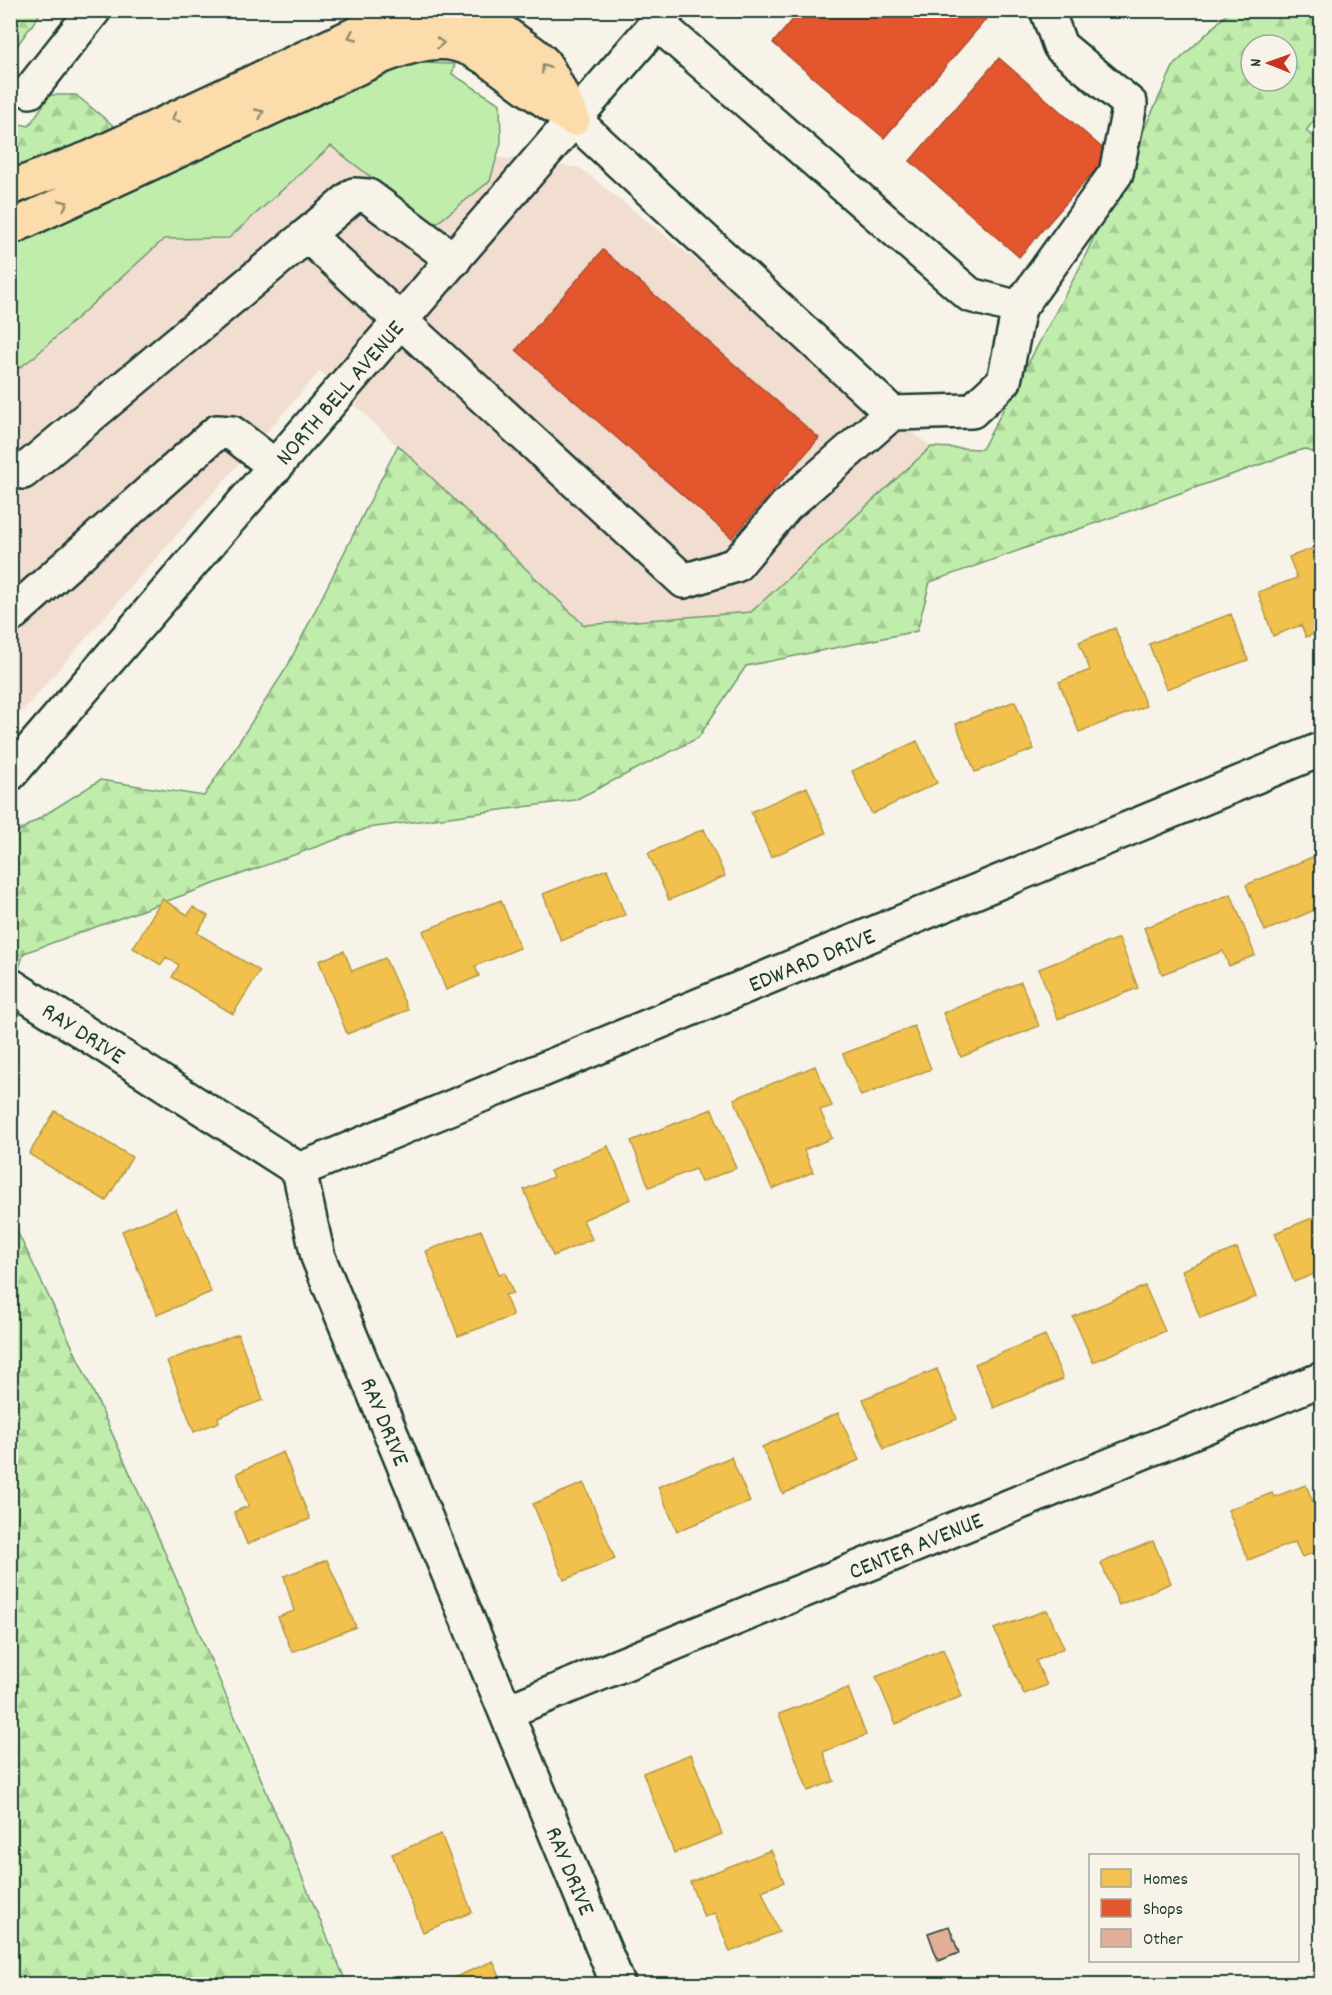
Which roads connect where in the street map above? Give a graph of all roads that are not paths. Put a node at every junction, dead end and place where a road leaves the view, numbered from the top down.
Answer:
1 (94, 10) edge
2 (1047, 10) edge
3 (663, 17) edge
4 (30, 91) dead end
5 (573, 119) junction
6 (10, 188) edge
7 (10, 228) edge
8 (307, 235) junction
9 (454, 260) junction
10 (1018, 308) junction
11 (402, 322) junction
12 (892, 413) junction
13 (276, 467) junction
14 (23, 472) dead end
15 (10, 616) edge
16 (1322, 749) edge
17 (10, 774) edge
18 (10, 985) edge
19 (299, 1170) junction
20 (1322, 1379) edge
21 (508, 1711) junction
22 (618, 1984) edge

1 - 4 street
2 - 10 street
3 - 5 street, NORTH BELL AVENUE
3 - 10 street
5 -> 6 highway
7 -> 5 highway
5 - 9 street, NORTH BELL AVENUE
5 - 12 street
8 - 9 street
8 - 11 street
8 - 14 street
9 - 11 street, NORTH BELL AVENUE
10 - 12 street
11 - 12 street
11 - 13 street, NORTH BELL AVENUE
13 - 15 street
13 - 17 street, NORTH BELL AVENUE
16 - 19 street, EDWARD DRIVE
18 - 19 street, RAY DRIVE
19 - 21 street, RAY DRIVE
20 - 21 street, CENTER AVENUE
21 - 22 street, RAY DRIVE

